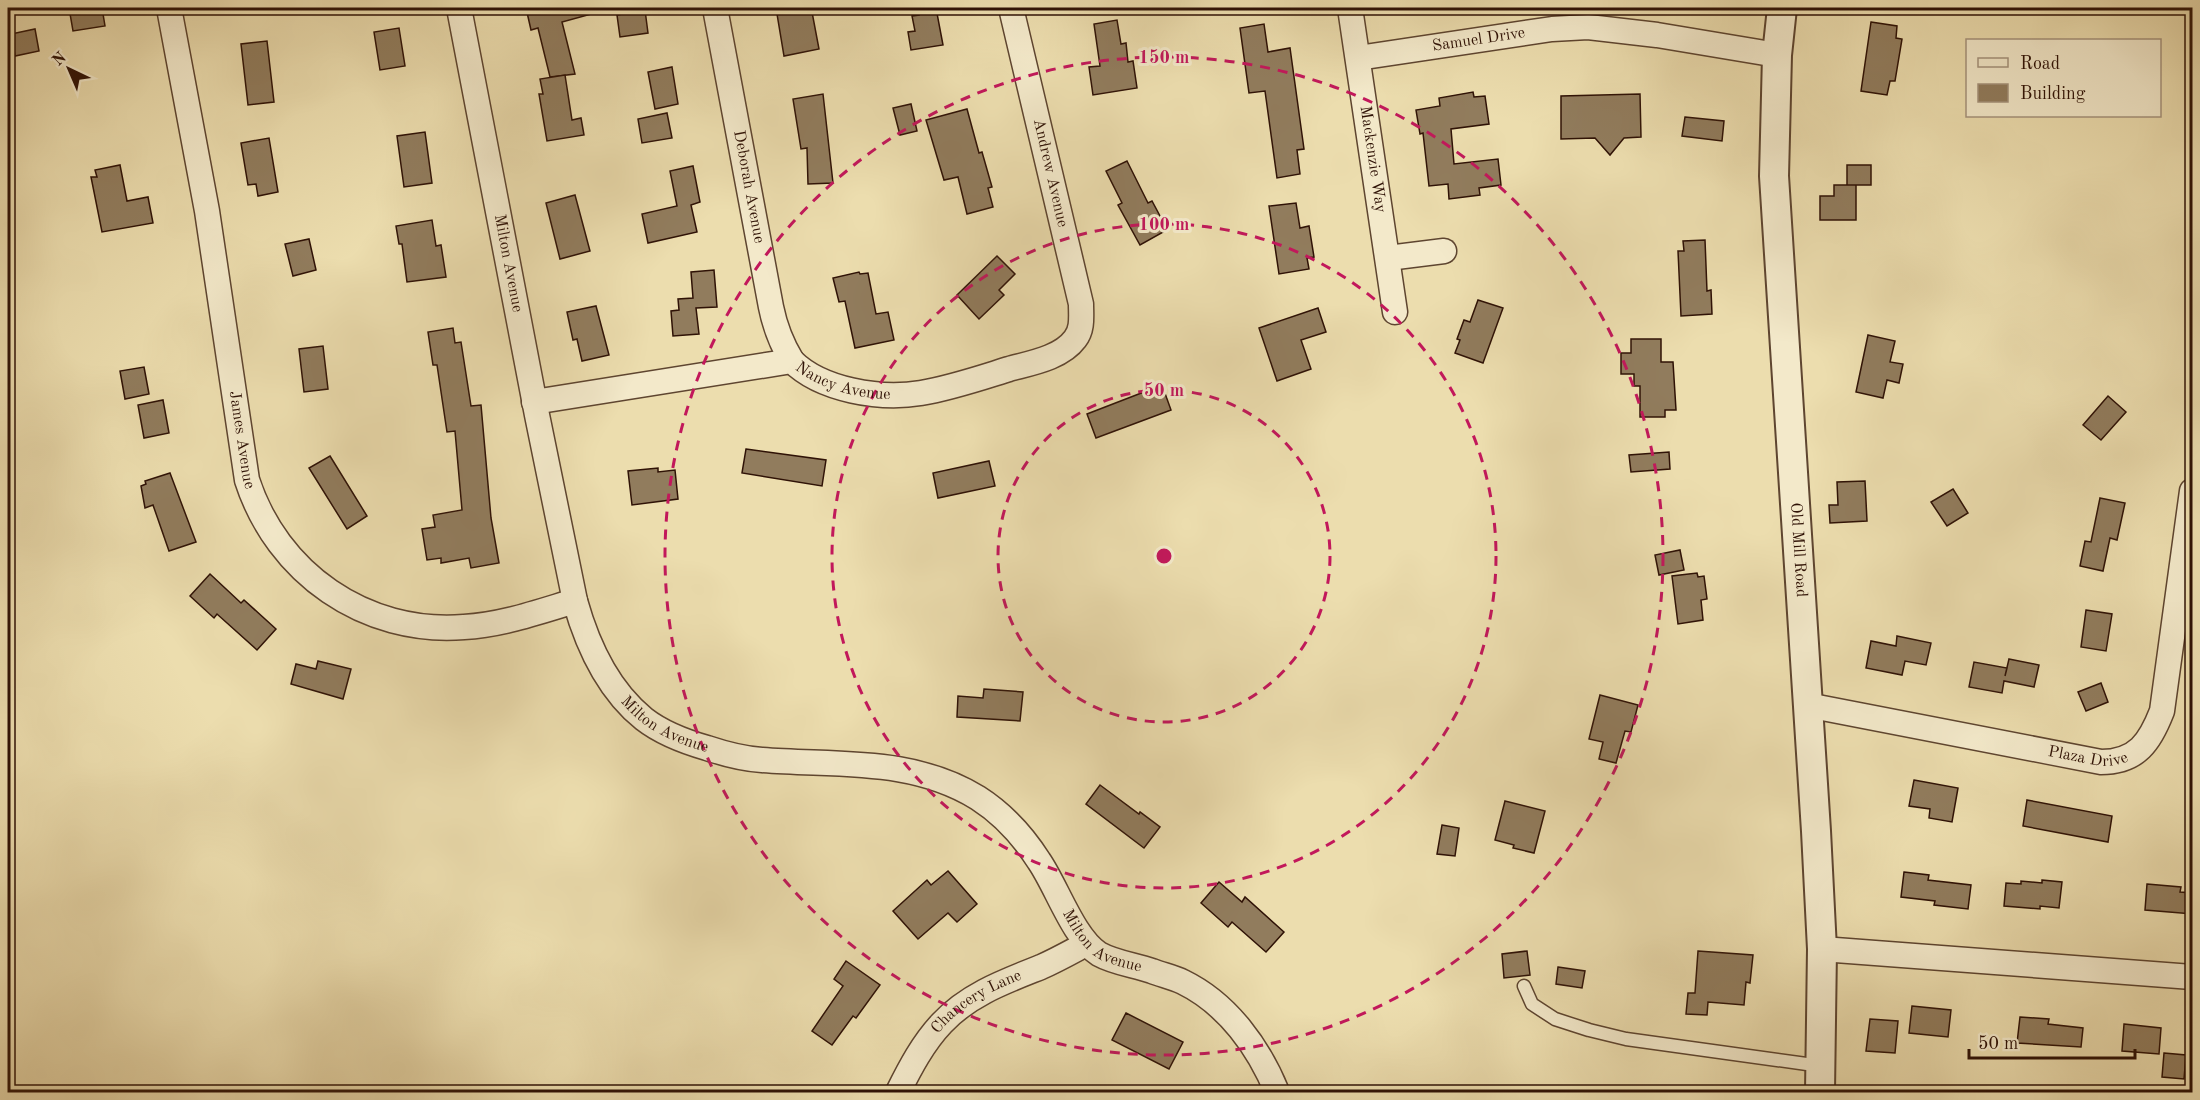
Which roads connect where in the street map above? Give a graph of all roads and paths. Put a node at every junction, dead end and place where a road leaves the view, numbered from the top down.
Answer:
1 (169, 8) edge
2 (459, 8) edge
3 (715, 8) edge
4 (1011, 8) edge
5 (1350, 8) edge
6 (1782, 8) edge
7 (1777, 55) junction
8 (1358, 58) junction
9 (1444, 251) dead end
10 (1388, 258) junction
11 (1395, 312) dead end
12 (1076, 338) joint
13 (792, 361) junction
14 (534, 402) junction
15 (2193, 491) edge
16 (574, 601) junction
17 (1807, 705) junction
18 (1086, 944) junction
19 (1822, 949) junction
20 (2193, 977) edge
21 (1524, 986) dead end
22 (1821, 1079) edge
23 (898, 1092) edge
24 (1277, 1092) edge

1 - 16 street, James Avenue
2 - 14 street, Milton Avenue
3 - 13 street, Deborah Avenue
4 - 12 street, Andrew Avenue
5 - 8 street, Mackenzie Way
6 - 7 street, Old Mill Road
7 - 8 street, Samuel Drive
7 - 17 street, Old Mill Road
8 - 10 street, Mackenzie Way
9 - 10 street
10 - 11 street, Mackenzie Way
12 - 13 street, Nancy Avenue
13 - 14 street, Nancy Avenue
14 - 16 street, Milton Avenue
15 - 17 street, Plaza Drive
16 - 18 street, Milton Avenue
17 - 19 street, Old Mill Road
18 - 23 street, Chancery Lane
18 - 24 street, Milton Avenue
19 - 20 street
19 - 22 street, Old Mill Road
21 - 22 lane

